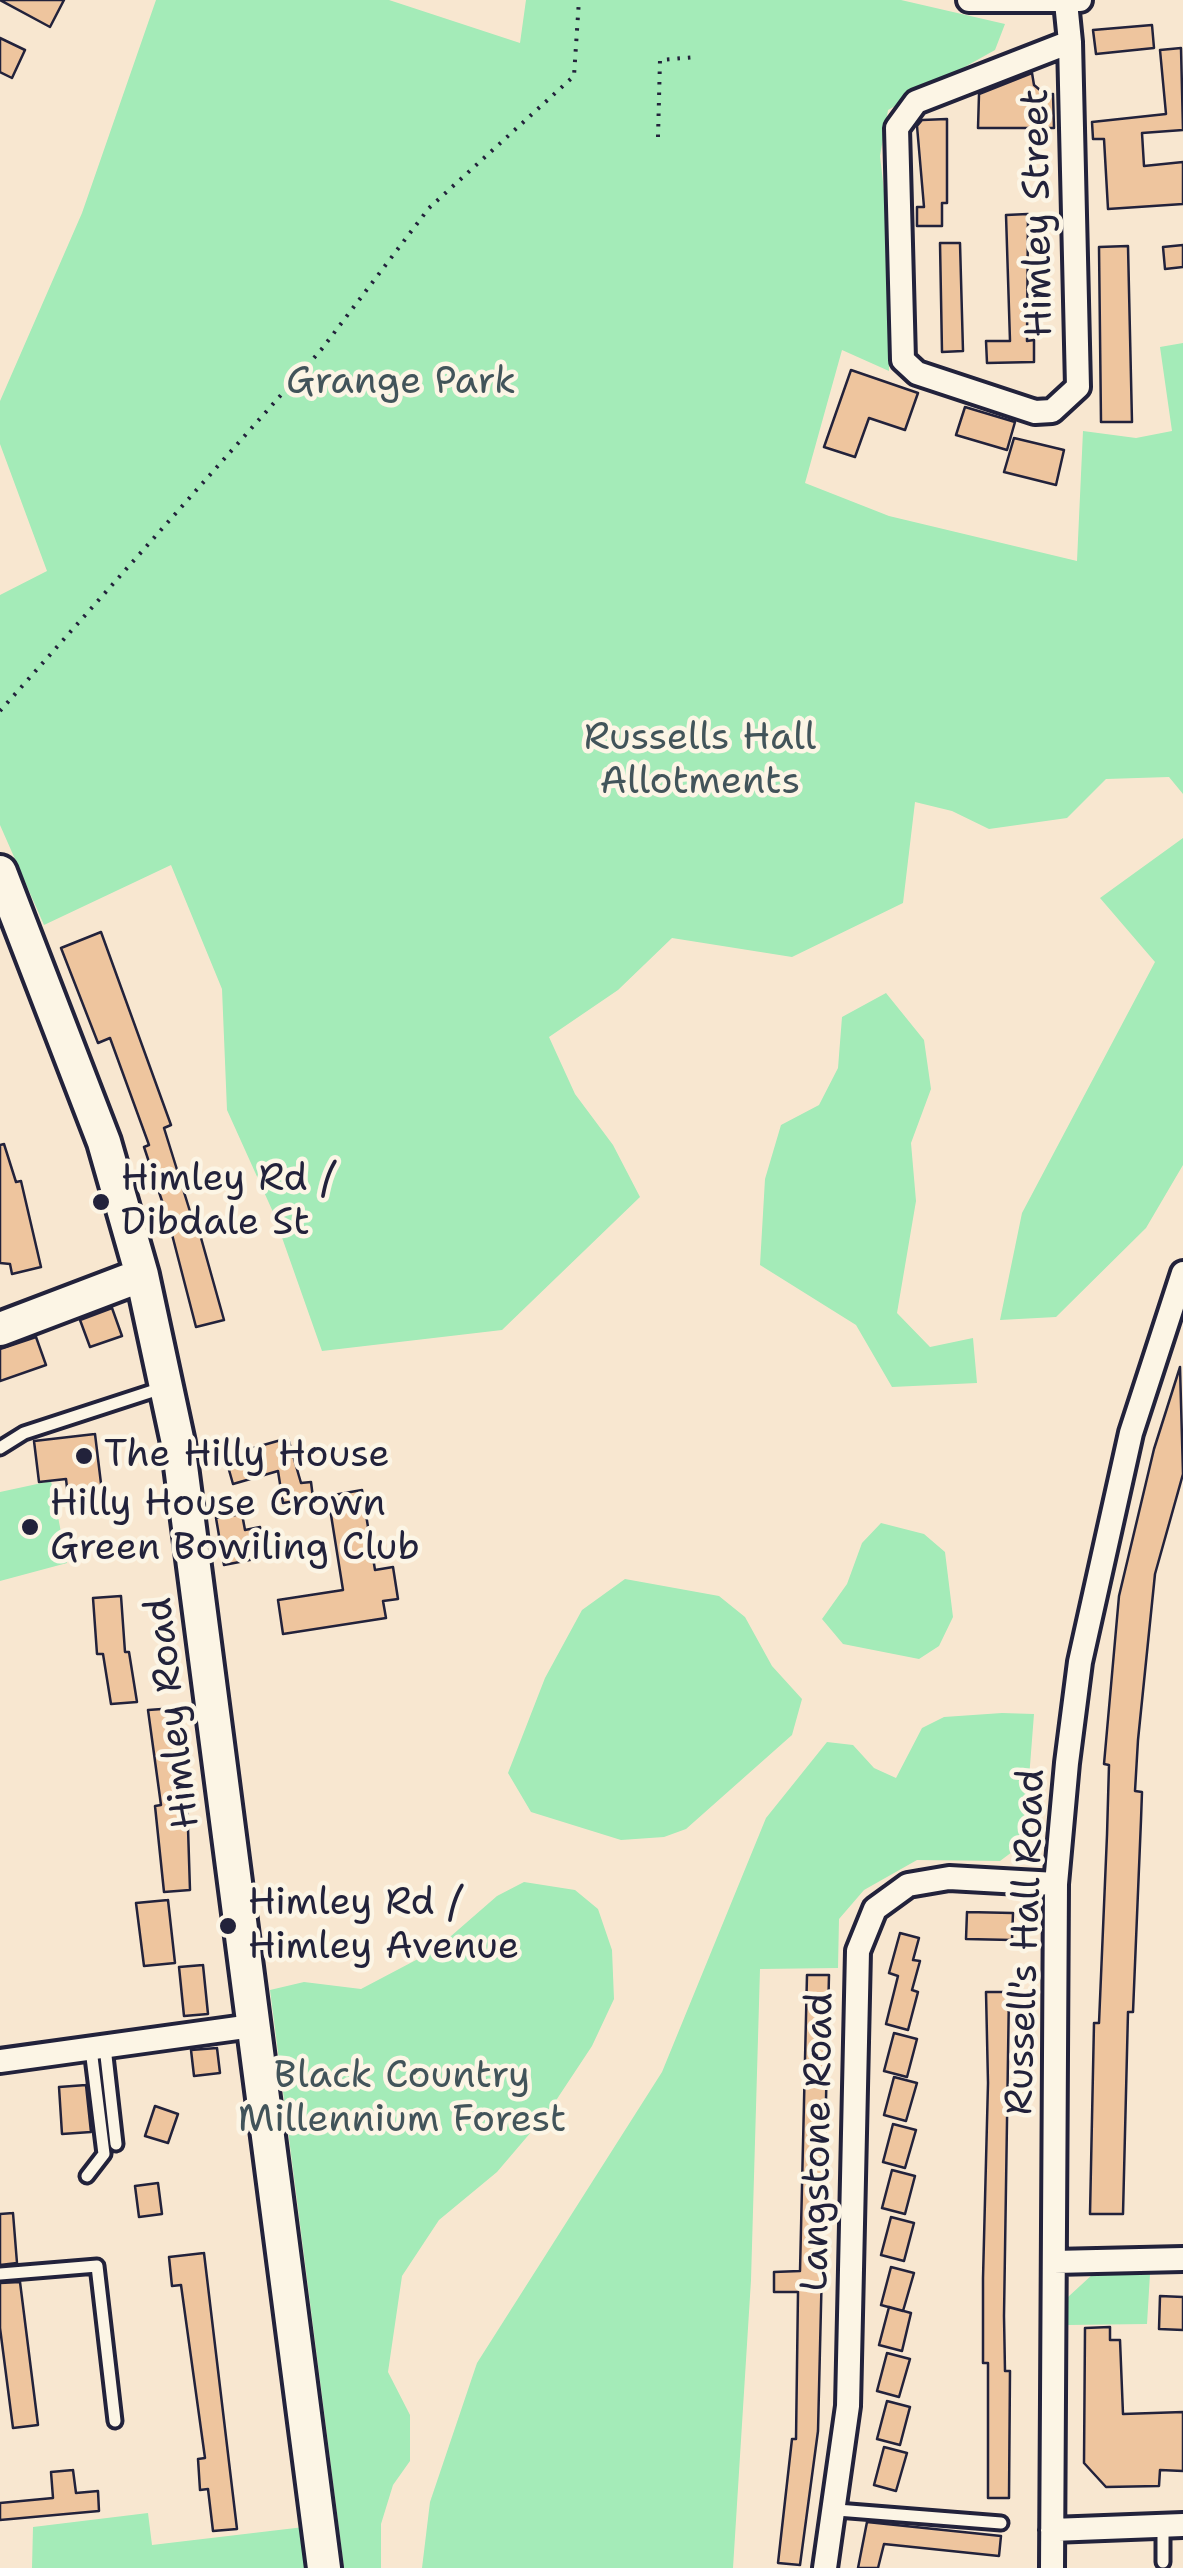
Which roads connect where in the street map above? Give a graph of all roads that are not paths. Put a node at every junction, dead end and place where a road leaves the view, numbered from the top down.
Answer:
1 (970, 0) edge
2 (1073, 1) edge
3 (1070, 42) junction
4 (0, 872) edge
5 (1183, 1273) edge
6 (142, 1275) junction
7 (0, 1329) edge
8 (166, 1386) junction
9 (0, 1448) edge
10 (1056, 1884) junction
11 (252, 2026) junction
12 (98, 2048) junction
13 (0, 2061) edge
14 (116, 2144) dead end
15 (86, 2176) dead end
16 (1183, 2259) edge
17 (1054, 2262) junction
18 (0, 2274) edge
19 (115, 2422) dead end
20 (836, 2510) junction
21 (1001, 2523) dead end
22 (1173, 2524) edge
23 (1052, 2530) junction
24 (1163, 2562) dead end
25 (324, 2568) edge
26 (826, 2568) edge
27 (1052, 2568) edge

1 - 2 street
2 - 3 street, Himley Street
3 - 3 street, Himley Street
4 - 6 main road, Himley Road
5 - 10 street, Russell's Hall Road
6 - 7 main road
6 - 8 main road, Himley Road
8 - 9 lane
8 - 11 main road, Himley Road
10 - 17 street, Russell's Hall Road
10 - 20 street, Langstone Road
11 - 12 street
11 - 25 main road, Himley Road
12 - 13 street
12 - 14 lane
12 - 15 lane
16 - 17 street
17 - 23 street, Russell's Hall Road
18 - 19 lane
20 - 21 lane
20 - 26 street, Langstone Road
22 - 23 street
22 - 24 lane
23 - 27 street, Russell's Hall Road

